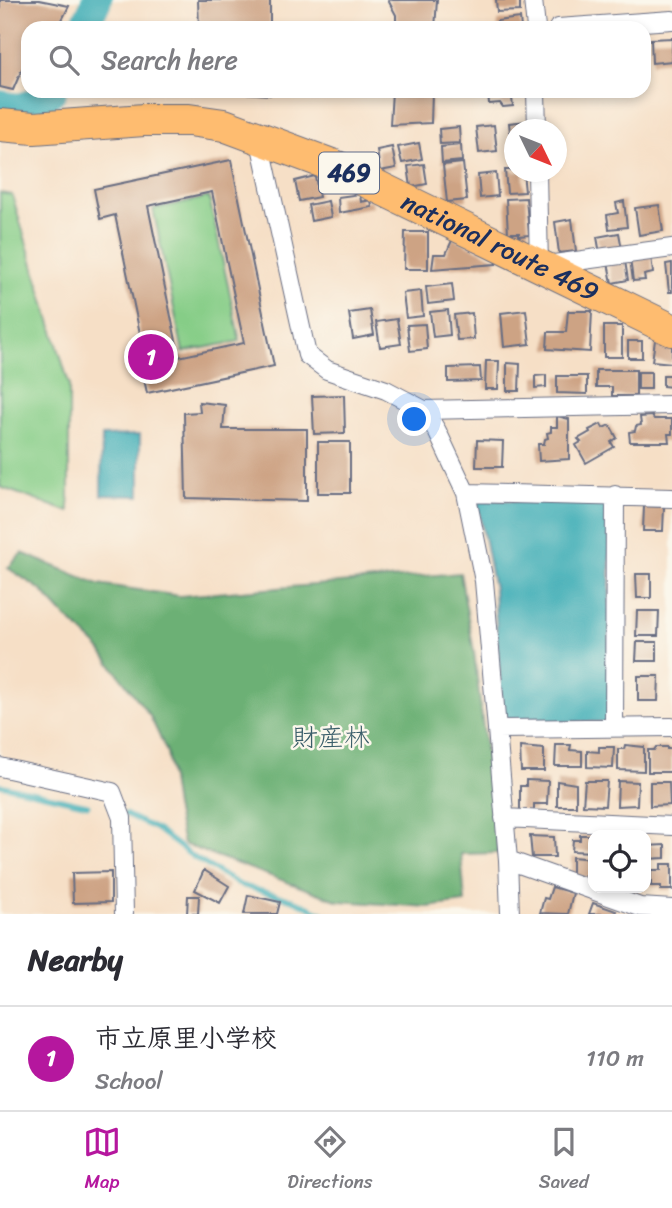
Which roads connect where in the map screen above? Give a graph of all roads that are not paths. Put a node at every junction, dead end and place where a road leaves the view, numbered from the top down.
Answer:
1 (533, 0) edge
2 (672, 20) edge
3 (535, 21) edge
4 (651, 21) edge
5 (536, 98) edge
6 (537, 119) edge
7 (0, 125) edge
8 (258, 137) junction
9 (537, 182) edge
10 (672, 248) edge
11 (539, 266) junction
12 (672, 330) edge
13 (672, 405) edge
14 (424, 410) junction
15 (466, 493) junction
16 (615, 495) junction
17 (672, 498) edge
18 (614, 727) junction
19 (672, 727) edge
20 (498, 729) junction
21 (0, 767) edge
22 (504, 818) junction
23 (672, 825) edge
24 (508, 860) junction
25 (672, 909) edge
26 (124, 914) edge
27 (510, 914) edge

1 - 3 street
2 - 4 street
5 - 6 street
7 - 8 highway, national route 469 / 469
8 - 11 highway, national route 469 / 469
8 - 14 street
9 - 11 street
10 - 11 street
11 - 12 highway, national route 469 / 469
13 - 14 street
14 - 15 street
15 - 16 street
15 - 20 street
16 - 17 street
16 - 18 street
18 - 19 street
18 - 20 street
20 - 22 street
21 - 26 street
22 - 23 street
22 - 24 street
24 - 25 street
24 - 27 street

